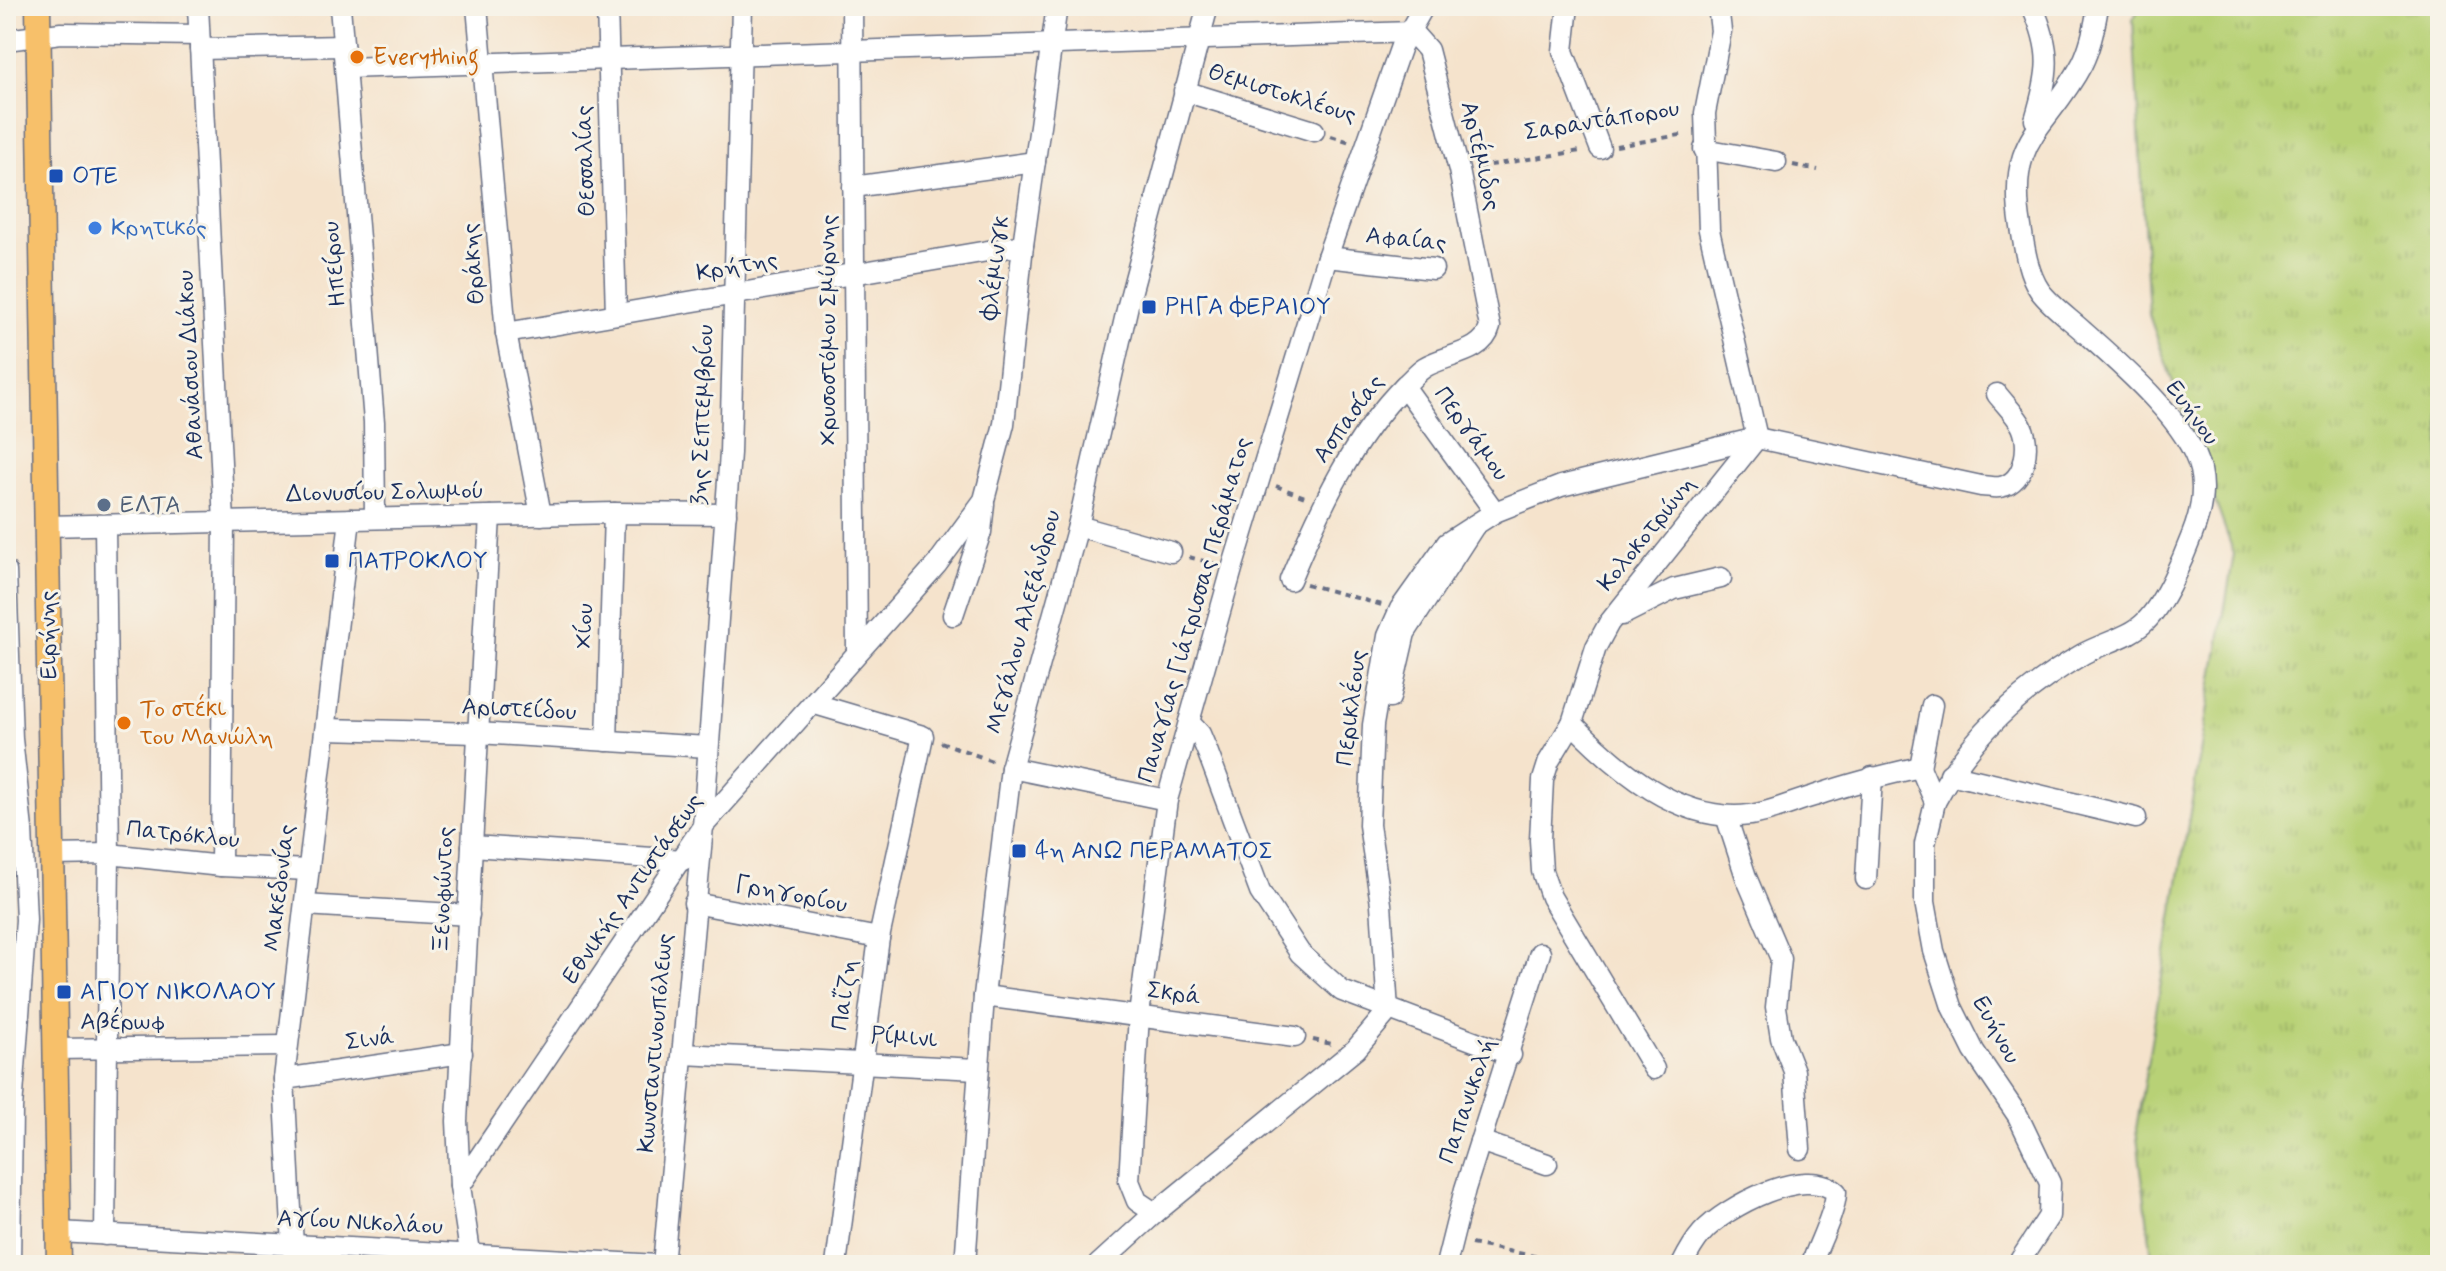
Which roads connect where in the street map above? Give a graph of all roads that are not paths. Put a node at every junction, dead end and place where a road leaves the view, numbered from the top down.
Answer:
1 (38, 6) edge
2 (198, 6) edge
3 (340, 6) edge
4 (477, 6) edge
5 (607, 6) edge
6 (742, 6) edge
7 (852, 6) edge
8 (1057, 6) edge
9 (1208, 6) edge
10 (1424, 6) edge
11 (1568, 6) edge
12 (1718, 6) edge
13 (2032, 6) edge
14 (2098, 6) edge
15 (1412, 32) junction
16 (38, 36) junction
17 (6, 40) edge
18 (1198, 40) junction
19 (199, 42) junction
20 (1052, 42) junction
21 (343, 46) junction
22 (742, 52) junction
23 (851, 54) junction
24 (609, 59) junction
25 (481, 62) junction
26 (346, 68) junction
27 (1184, 91) junction
28 (1314, 131) road end
29 (2030, 135) junction
30 (1704, 140) junction
31 (1600, 148) road end
32 (1035, 162) junction
33 (1776, 162) road end
34 (853, 187) junction
35 (1023, 245) junction
36 (1327, 257) junction
37 (1433, 269) dead end
38 (852, 274) junction
39 (734, 294) junction
40 (616, 314) junction
41 (1490, 327) joint
42 (506, 333) junction
43 (1404, 386) junction
44 (1997, 394) dead end
45 (1757, 438) junction
46 (984, 500) junction
47 (1495, 512) junction
48 (614, 513) junction
49 (726, 514) junction
50 (541, 515) junction
51 (490, 516) junction
52 (375, 518) junction
53 (350, 519) junction
54 (224, 522) junction
55 (105, 525) junction
56 (1475, 525) junction
57 (46, 526) junction
58 (1078, 526) junction
59 (964, 529) joint
60 (1171, 552) road end
61 (6, 571) edge
62 (1721, 578) dead end
63 (1290, 580) road end
64 (953, 615) dead end
65 (1609, 623) junction
66 (857, 653) junction
67 (815, 704) junction
68 (1932, 705) dead end
69 (1189, 722) junction
70 (1572, 723) junction
71 (326, 729) junction
72 (477, 733) junction
73 (607, 741) junction
74 (708, 747) junction
75 (1920, 767) junction
76 (1011, 768) junction
77 (1950, 774) junction
78 (1872, 777) junction
79 (1167, 800) junction
80 (1935, 802) junction
81 (1726, 816) junction
82 (2136, 818) dead end
83 (703, 826) junction
84 (472, 846) junction
85 (109, 854) junction
86 (52, 855) junction
87 (683, 860) junction
88 (1377, 865) junction
89 (221, 866) junction
90 (308, 870) junction
91 (1866, 879) dead end
92 (694, 903) junction
93 (305, 905) junction
94 (469, 915) junction
95 (879, 938) junction
96 (1540, 953) dead end
97 (984, 996) junction
98 (1388, 1011) junction
99 (1139, 1015) junction
100 (1295, 1037) road end
101 (287, 1046) junction
102 (56, 1049) junction
103 (107, 1049) junction
104 (462, 1053) junction
105 (683, 1054) junction
106 (1511, 1055) junction
107 (863, 1062) junction
108 (977, 1069) junction
109 (1654, 1069) dead end
110 (284, 1079) junction
111 (1480, 1141) junction
112 (1800, 1149) dead end
113 (1547, 1164) dead end
114 (460, 1186) junction
115 (1155, 1213) junction
116 (59, 1232) junction
117 (105, 1235) junction
118 (294, 1255) edge
119 (966, 1255) edge
120 (473, 1260) edge
121 (10, 1265) edge
122 (59, 1265) edge
123 (661, 1265) edge
124 (836, 1265) edge
125 (1098, 1265) edge
126 (1446, 1265) edge
127 (1682, 1265) edge
128 (1811, 1265) edge
129 (2017, 1265) edge

1 - 16 main road, Ειρήνης
2 - 19 street, Αθανάσιου Διάκου
3 - 21 street, Ηπείρου
4 - 25 street, Θράκης
5 - 24 street, Θεσσαλίας
6 - 22 street, 3ης Σεπτεμβρίου
7 - 23 street, Χρυσοστόμου Σμύρνης
8 - 20 street, Φλέμινγκ
9 - 18 street, Μεγάλου Αλεξάνδρου
10 - 15 street
11 - 31 street
12 - 30 street
13 - 29 street
14 - 29 street, Ευήνου
15 - 18 street
15 - 36 street, Παναγίας Γιάτρισσας Περάματος
15 - 41 street, Αρτέμιδος
16 - 17 street
16 - 19 street
16 - 57 main road, Ειρήνης
18 - 20 street
18 - 27 street, Μεγάλου Αλεξάνδρου
19 - 21 street
19 - 54 street, Αθανάσιου Διάκου
20 - 23 street
20 - 32 street, Φλέμινγκ
21 - 26 street, Ηπείρου
22 - 23 street
22 - 24 street
22 - 39 street, 3ης Σεπτεμβρίου
23 - 34 street, Χρυσοστόμου Σμύρνης
24 - 25 street
24 - 40 street, Θεσσαλίας
25 - 26 street
25 - 42 street, Θράκης
26 - 52 street, Ηπείρου
27 - 28 street, Θεμιστοκλέους
27 - 58 street, Μεγάλου Αλεξάνδρου
29 - 77 street, Ευήνου
30 - 33 street, Σαραντάπορου
30 - 45 street
32 - 34 street
32 - 35 street, Φλέμινγκ
34 - 38 street, Χρυσοστόμου Σμύρνης
35 - 38 street, Κρήτης
35 - 46 street, Φλέμινγκ
36 - 37 street, Αφαίας
36 - 69 street, Παναγίας Γιάτρισσας Περάματος
38 - 39 street, Κρήτης
38 - 66 street, Χρυσοστόμου Σμύρνης
39 - 40 street, Κρήτης
39 - 49 street, 3ης Σεπτεμβρίου
40 - 42 street, Κρήτης
41 - 43 street, Ασπασίας
42 - 50 street, Θράκης
43 - 47 street, Περγάμου
43 - 63 street, Ασπασίας
44 - 45 street, Περικλέους
45 - 47 street, Περικλέους
45 - 65 street, Κολοκοτρώνη
46 - 59 street, Φλέμινγκ
46 - 64 street
47 - 56 street, Περικλέους
48 - 49 street, Διονυσίου Σολωμού
48 - 50 street, Διονυσίου Σολωμού
48 - 73 street, Χίου
49 - 74 street, 3ης Σεπτεμβρίου
50 - 51 street, Διονυσίου Σολωμού
51 - 52 street, Διονυσίου Σολωμού
51 - 72 street, Ξενοφώντος
52 - 53 street, Διονυσίου Σολωμού
53 - 54 street, Διονυσίου Σολωμού
53 - 71 street, Μακεδονίας
54 - 55 street, Διονυσίου Σολωμού
54 - 89 street, Αθανάσιου Διάκου
55 - 57 street, Διονυσίου Σολωμού
55 - 85 street
56 - 88 street
56 - 88 street, Περικλέους
57 - 86 main road, Ειρήνης
58 - 60 street
58 - 76 street, Μεγάλου Αλεξάνδρου
59 - 66 street, Εθνικής Αντιστάσεως
61 - 121 street
62 - 65 street
65 - 70 street, Κολοκοτρώνη
66 - 67 street, Εθνικής Αντιστάσεως
67 - 83 street, Εθνικής Αντιστάσεως
67 - 95 street, Παΐζη
68 - 75 street
69 - 79 street, Παναγίας Γιάτρισσας Περάματος
69 - 98 street
70 - 81 street
70 - 109 street, Κολοκοτρώνη
71 - 72 street, Αριστείδου
71 - 90 street, Μακεδονίας
72 - 73 street, Αριστείδου
72 - 84 street, Ξενοφώντος
73 - 74 street, Αριστείδου
74 - 83 street, 3ης Σεπτεμβρίου
75 - 78 street
75 - 80 street
76 - 79 street
76 - 97 street, Μεγάλου Αλεξάνδρου
77 - 80 street, Ευήνου
77 - 82 street
78 - 81 street
78 - 91 street
79 - 99 street, Παναγίας Γιάτρισσας Περάματος
80 - 129 street, Ευήνου
81 - 112 street
83 - 87 street, Εθνικής Αντιστάσεως
83 - 92 street, Κωνσταντινουπόλεως
84 - 87 street
84 - 94 street, Ξενοφώντος
85 - 86 street, Πατρόκλου
85 - 89 street, Πατρόκλου
85 - 103 street
86 - 102 main road, Ειρήνης
87 - 114 street, Εθνικής Αντιστάσεως
88 - 98 street, Περικλέους
89 - 90 street, Πατρόκλου
90 - 93 street, Μακεδονίας
92 - 95 street, Γρηγορίου
92 - 105 street, Κωνσταντινουπόλεως
93 - 94 street
93 - 101 street, Μακεδονίας
94 - 104 street, Ξενοφώντος
95 - 107 street, Παΐζη
96 - 106 street, Παπανικολή
97 - 99 street, Σκρά
97 - 108 street, Μεγάλου Αλεξάνδρου
98 - 106 street
98 - 115 street
99 - 100 street, Σκρά
99 - 115 street, Παναγίας Γιάτρισσας Περάματος
101 - 103 street, Αβέρωφ
101 - 110 street, Μακεδονίας
102 - 103 street, Αβέρωφ
102 - 116 main road, Ειρήνης
103 - 117 street
104 - 110 street, Σινά
104 - 114 street, Ξενοφώντος
105 - 107 street, Ρίμινι
105 - 123 street, Κωνσταντινουπόλεως
106 - 111 street, Παπανικολή
107 - 108 street, Ρίμινι
107 - 124 street, Παΐζη
108 - 119 street, Μεγάλου Αλεξάνδρου
110 - 118 street, Μακεδονίας
111 - 113 street
111 - 126 street, Παπανικολή
114 - 120 street, Ξενοφώντος
115 - 125 street
116 - 117 street, Αγίου Νικολάου
116 - 122 main road, Ειρήνης
117 - 118 street, Αγίου Νικολάου
118 - 120 street, Αγίου Νικολάου
120 - 123 street, Αγίου Νικολάου
127 - 128 street

